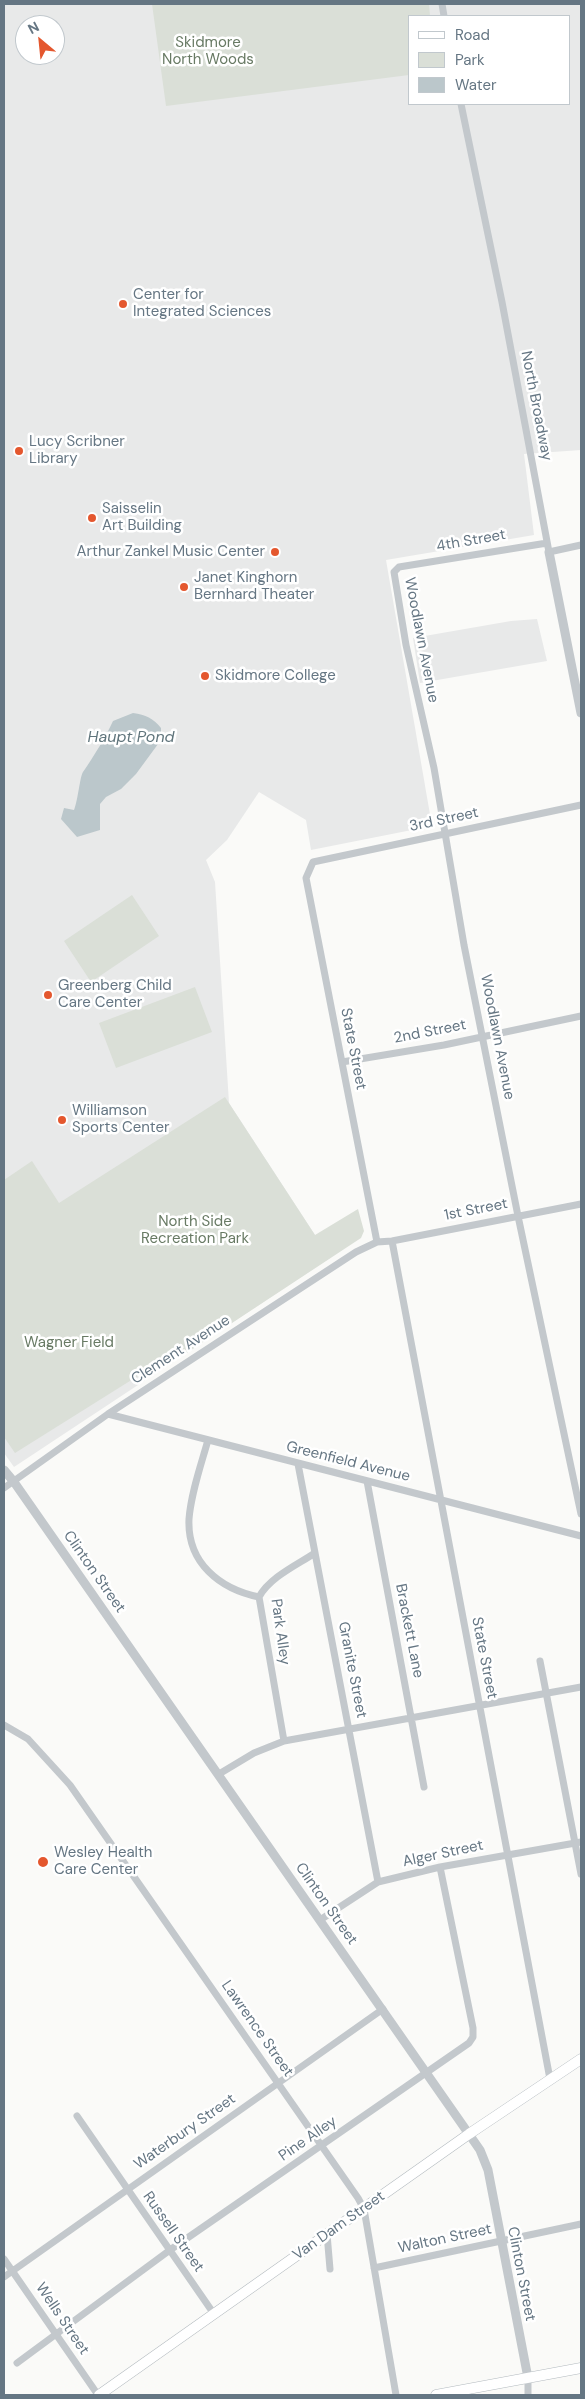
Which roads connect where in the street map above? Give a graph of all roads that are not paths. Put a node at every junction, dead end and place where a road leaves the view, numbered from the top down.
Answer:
1 (461, 105) edge
2 (581, 545) edge
3 (548, 548) junction
4 (399, 567) joint
5 (581, 713) edge
6 (581, 805) edge
7 (446, 834) junction
8 (313, 862) joint
9 (581, 1016) edge
10 (482, 1035) junction
11 (342, 1062) junction
12 (581, 1204) edge
13 (518, 1216) junction
14 (392, 1241) junction
15 (377, 1242) junction
16 (108, 1414) junction
17 (208, 1440) junction
18 (298, 1464) junction
19 (4, 1470) edge
20 (367, 1480) junction
21 (14, 1482) junction
22 (4, 1488) edge
23 (441, 1500) junction
24 (581, 1514) edge
25 (581, 1536) edge
26 (315, 1553) junction
27 (260, 1597) junction
28 (540, 1662) dead end
29 (581, 1687) edge
30 (546, 1693) junction
31 (480, 1706) junction
32 (412, 1718) junction
33 (4, 1725) edge
34 (349, 1730) junction
35 (284, 1741) junction
36 (219, 1774) junction
37 (424, 1787) dead end
38 (578, 1843) edge
39 (509, 1855) junction
40 (440, 1867) junction
41 (581, 1874) edge
42 (378, 1882) junction
43 (320, 1920) junction
44 (382, 2009) junction
45 (581, 2059) edge
46 (427, 2073) junction
47 (550, 2079) junction
48 (277, 2083) junction
49 (76, 2116) dead end
50 (469, 2134) junction
51 (322, 2145) junction
52 (127, 2190) junction
53 (364, 2209) junction
54 (581, 2224) edge
55 (326, 2234) junction
56 (501, 2241) junction
57 (170, 2250) junction
58 (4, 2259) edge
59 (374, 2268) junction
60 (330, 2269) dead end
61 (12, 2271) junction
62 (4, 2277) edge
63 (214, 2314) junction
64 (56, 2335) junction
65 (17, 2363) dead end
66 (581, 2368) edge
67 (528, 2378) junction
68 (98, 2395) edge
69 (396, 2395) edge
70 (436, 2395) edge
71 (528, 2395) edge

1 - 3 street, North Broadway
2 - 3 street, 4th Street
3 - 4 street, 4th Street
3 - 5 street, North Broadway
4 - 7 street, Woodlawn Avenue
6 - 7 street, 3rd Street
7 - 8 street, 3rd Street
7 - 10 street, Woodlawn Avenue
8 - 11 street, State Street
9 - 10 street, 2nd Street
10 - 11 street, 2nd Street
10 - 13 street, Woodlawn Avenue
11 - 15 street, State Street
12 - 13 street, 1st Street
13 - 14 street, 1st Street
13 - 24 street, Woodlawn Avenue
14 - 15 street, 1st Street
14 - 23 street, State Street
15 - 16 street, Clement Avenue
16 - 17 street, Greenfield Avenue
16 - 21 street, Clement Avenue
17 - 18 street, Greenfield Avenue
17 - 27 street
18 - 20 street, Greenfield Avenue
18 - 26 street, Granite Street
19 - 21 street, Clinton Street
20 - 23 street, Greenfield Avenue
20 - 32 street, Brackett Lane
21 - 22 street, Clement Avenue
21 - 36 street, Clinton Street
23 - 25 street, Greenfield Avenue
23 - 31 street, State Street
26 - 27 street, Park Alley
26 - 34 street, Granite Street
27 - 35 street, Park Alley
28 - 30 street
29 - 30 street
30 - 31 street
30 - 38 street
31 - 32 street
31 - 39 street, State Street
32 - 34 street
32 - 37 street, Brackett Lane
33 - 48 street, Lawrence Street
34 - 35 street
34 - 42 street, Granite Street
35 - 36 street
36 - 43 street, Clinton Street
38 - 39 street, Alger Street
38 - 41 street
39 - 40 street, Alger Street
39 - 47 street, State Street
40 - 42 street, Alger Street
40 - 46 street, Pine Alley
42 - 43 street, Alger Street
43 - 44 street, Clinton Street
44 - 46 street, Clinton Street
44 - 48 street, Waterbury Street
45 - 47 main road, Van Dam Street
46 - 50 street, Clinton Street
46 - 51 street, Pine Alley
47 - 50 main road, Van Dam Street
48 - 51 street, Lawrence Street
48 - 52 street, Waterbury Street
49 - 52 street, Russell Street
50 - 53 main road, Van Dam Street
50 - 56 street, Clinton Street
51 - 53 street, Lawrence Street
51 - 57 street, Pine Alley
52 - 57 street, Russell Street
52 - 61 street, Waterbury Street
53 - 55 main road, Van Dam Street
53 - 59 street, Lawrence Street
54 - 56 street, Walton Street
55 - 60 street
55 - 63 main road, Van Dam Street
56 - 59 street, Walton Street
56 - 67 street, Clinton Street
57 - 63 street, Russell Street
57 - 64 street, Pine Alley
58 - 61 street, Wells Street
59 - 69 street, Lawrence Street
61 - 62 street, Waterbury Street
61 - 64 street, Wells Street
63 - 68 main road, Van Dam Street
64 - 65 street, Pine Alley
64 - 68 street, Wells Street
66 - 67 main road
67 - 70 main road
67 - 71 street, Clinton Street

